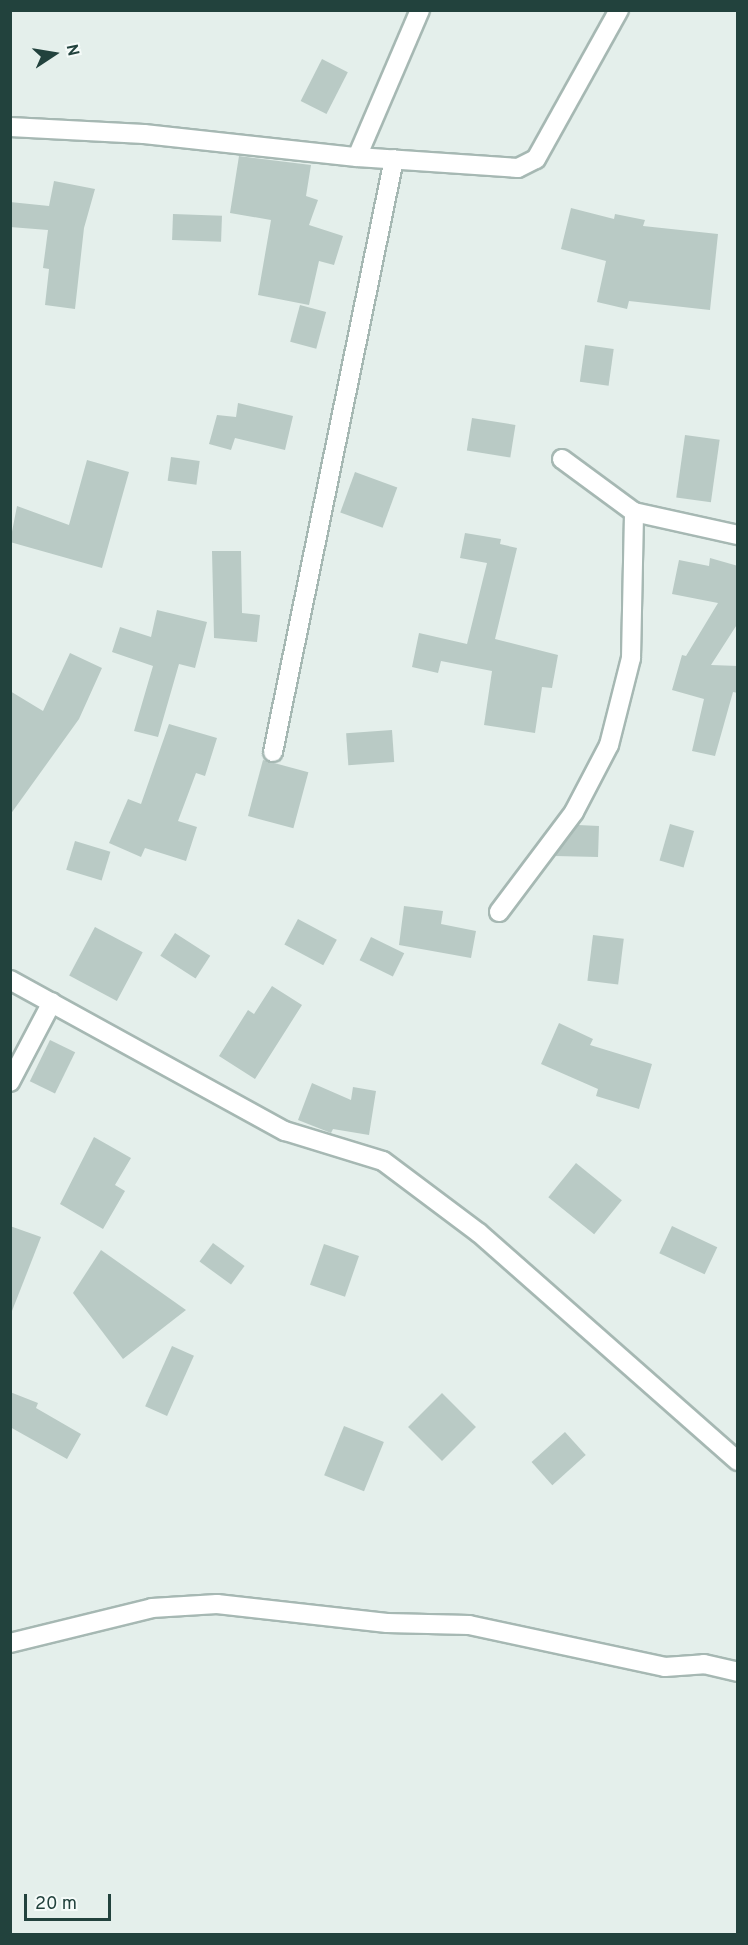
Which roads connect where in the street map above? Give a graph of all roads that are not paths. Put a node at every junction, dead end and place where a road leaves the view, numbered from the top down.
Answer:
1 (420, 10) edge
2 (619, 10) edge
3 (10, 127) edge
4 (357, 157) junction
5 (394, 159) junction
6 (562, 459) dead end
7 (634, 512) junction
8 (738, 535) edge
9 (273, 752) dead end
10 (499, 912) dead end
11 (10, 980) edge
12 (52, 1002) junction
13 (10, 1082) edge
14 (738, 1461) edge
15 (10, 1643) edge
16 (738, 1672) edge

1 - 4 street
2 - 5 street
3 - 4 street
4 - 5 street
5 - 9 street
6 - 7 street
7 - 8 street
7 - 10 street
11 - 12 street
12 - 13 street
12 - 14 street
15 - 16 street

